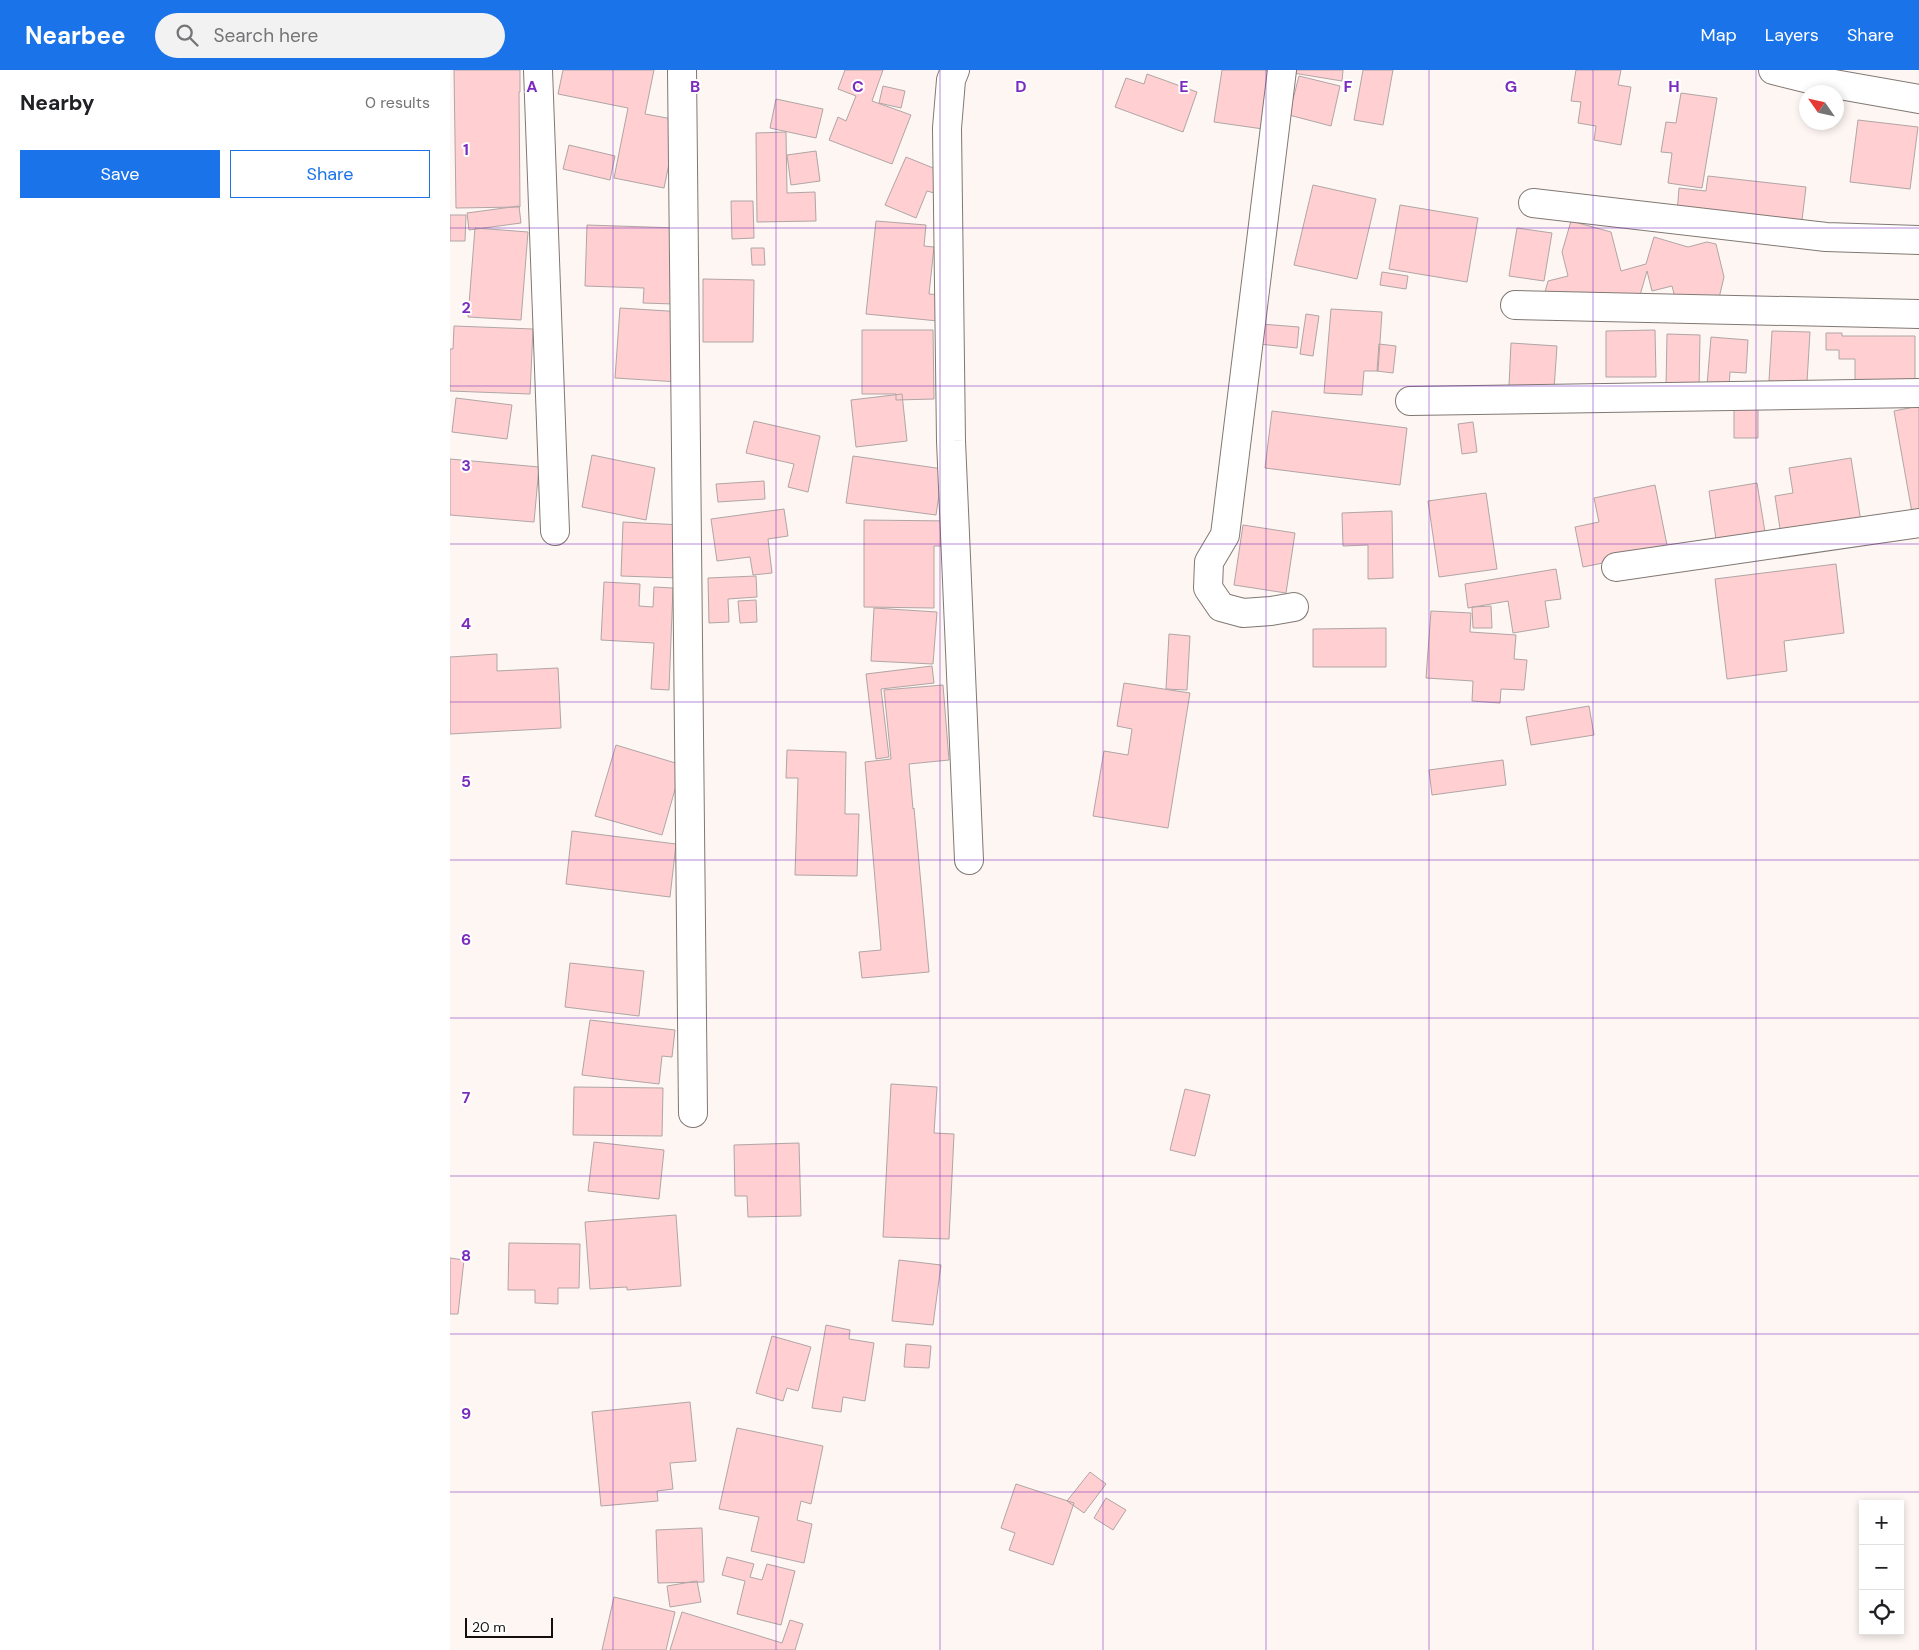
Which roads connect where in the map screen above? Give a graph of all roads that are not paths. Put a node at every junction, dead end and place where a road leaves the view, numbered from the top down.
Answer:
1 (538, 70) edge
2 (682, 70) edge
3 (955, 70) edge
4 (1282, 70) edge
5 (1773, 70) edge
6 (1919, 99) edge
7 (1533, 203) dead end
8 (1919, 240) edge
9 (1515, 306) dead end
10 (1919, 314) edge
11 (1919, 393) edge
12 (1410, 401) dead end
13 (1919, 523) edge
14 (555, 530) dead end
15 (1616, 567) dead end
16 (1294, 607) dead end
17 (968, 860) dead end
18 (693, 1112) dead end

1 - 14 street
2 - 18 street
3 - 17 street
4 - 16 street
5 - 6 street
7 - 8 street
9 - 10 street
11 - 12 street
13 - 15 street

